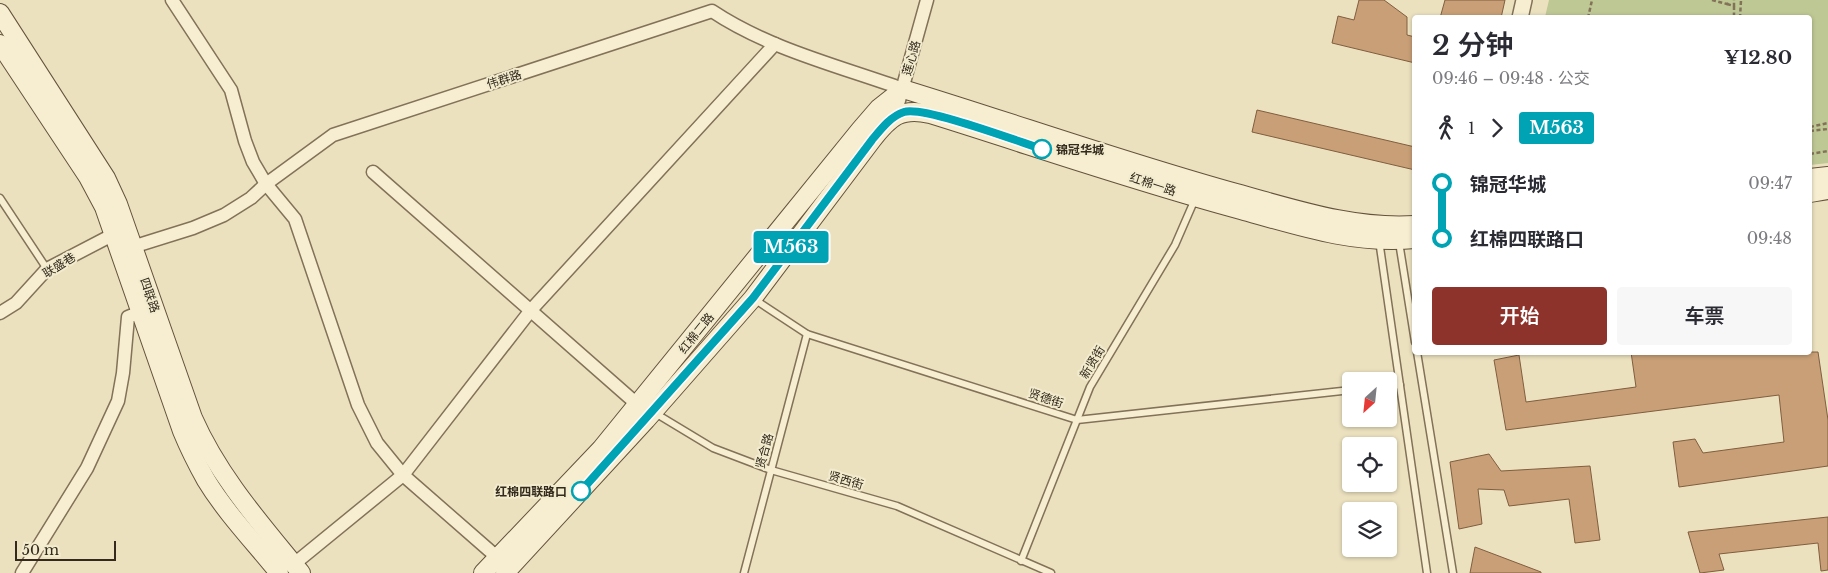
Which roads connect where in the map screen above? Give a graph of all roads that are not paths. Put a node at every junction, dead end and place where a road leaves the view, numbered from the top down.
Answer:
1 (172, 0) edge
2 (927, 0) edge
3 (1524, 0) edge
4 (714, 5) edge
5 (0, 13) edge
6 (1521, 15) edge
7 (0, 44) edge
8 (775, 44) junction
9 (903, 88) junction
10 (895, 115) junction
11 (373, 172) dead end
12 (1828, 176) edge
13 (1812, 178) edge
14 (266, 184) junction
15 (1828, 190) edge
16 (1198, 191) junction
17 (1812, 192) edge
18 (0, 198) edge
19 (1412, 225) edge
20 (120, 231) junction
21 (1379, 240) junction
22 (1407, 240) edge
23 (126, 249) junction
24 (47, 269) junction
25 (753, 298) junction
26 (1412, 304) edge
27 (531, 310) junction
28 (140, 312) junction
29 (0, 313) edge
30 (807, 334) junction
31 (1417, 355) edge
32 (1400, 385) joint
33 (1342, 391) edge
34 (646, 408) junction
35 (1077, 420) junction
36 (771, 470) junction
37 (403, 474) junction
38 (1021, 561) junction
39 (502, 566) edge
40 (292, 570) edge
41 (22, 573) edge
42 (484, 573) edge
43 (744, 573) edge
44 (1051, 573) edge
45 (1427, 573) edge
46 (1453, 573) edge

1 - 14 street
2 - 9 street, 莲心路
3 - 6 street
4 - 8 street, 伟群路
4 - 14 street, 伟群路
5 - 20 main road, 四联路
7 - 20 main road, 四联路
8 - 9 street, 伟群路
8 - 27 street
9 - 10 street, 莲心路
9 - 16 main road, 红棉一路
9 - 34 main road, 红棉二路
10 - 16 main road, 红棉一路
10 - 25 main road, 红棉二路
11 - 27 street
12 - 13 main road
14 - 23 street, 伟群路
14 - 37 street
15 - 17 main road
16 - 19 main road, 红棉一路
16 - 21 main road, 红棉一路
16 - 35 lane, 新贤街
18 - 24 lane
20 - 23 main road, 四联路
20 - 24 street, 联盛巷
21 - 22 main road, 红棉一路
21 - 32 lane
22 - 26 lane
23 - 28 main road, 四联路
23 - 40 main road, 四联路
24 - 29 street, 联盛巷
25 - 30 lane, 贤德街
25 - 34 main road, 红棉二路
27 - 34 street
27 - 37 street
28 - 40 main road, 四联路
28 - 41 street
30 - 35 lane, 贤德街
30 - 36 lane, 贤合路
31 - 46 lane
32 - 45 lane
33 - 35 lane, 贤德街
34 - 36 lane, 贤西街
34 - 39 main road, 红棉二路
35 - 38 lane, 新贤街
36 - 38 lane, 贤西街
36 - 43 lane, 贤合路
37 - 39 street
37 - 40 street
38 - 44 lane, 贤西街
39 - 42 main road, 红棉二路

